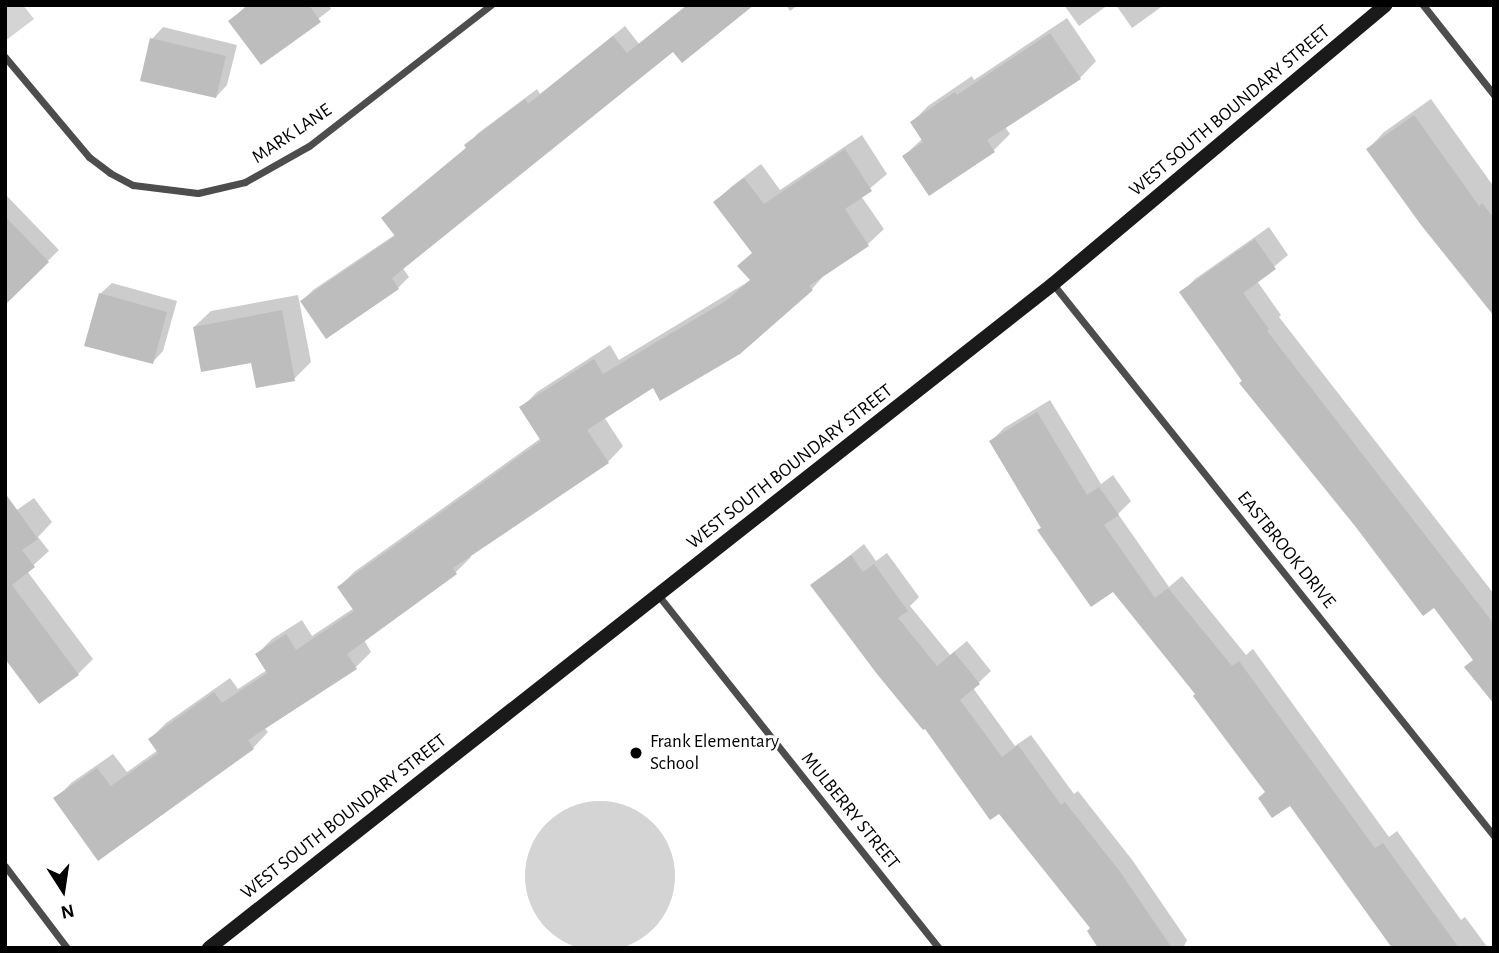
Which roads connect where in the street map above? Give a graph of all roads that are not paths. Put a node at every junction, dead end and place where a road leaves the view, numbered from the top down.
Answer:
1 (491, 5) edge
2 (1386, 5) edge
3 (1423, 5) edge
4 (5, 57) edge
5 (1494, 95) edge
6 (1053, 284) junction
7 (658, 595) junction
8 (1494, 836) edge
9 (5, 866) edge
10 (67, 948) edge
11 (209, 948) edge
12 (939, 948) edge

1 - 4 street, MARK LANE
2 - 6 street, WEST SOUTH BOUNDARY STREET
3 - 5 street
6 - 7 street, WEST SOUTH BOUNDARY STREET
6 - 8 street, EASTBROOK DRIVE
7 - 11 street, WEST SOUTH BOUNDARY STREET
7 - 12 street, MULBERRY STREET
9 - 10 street

